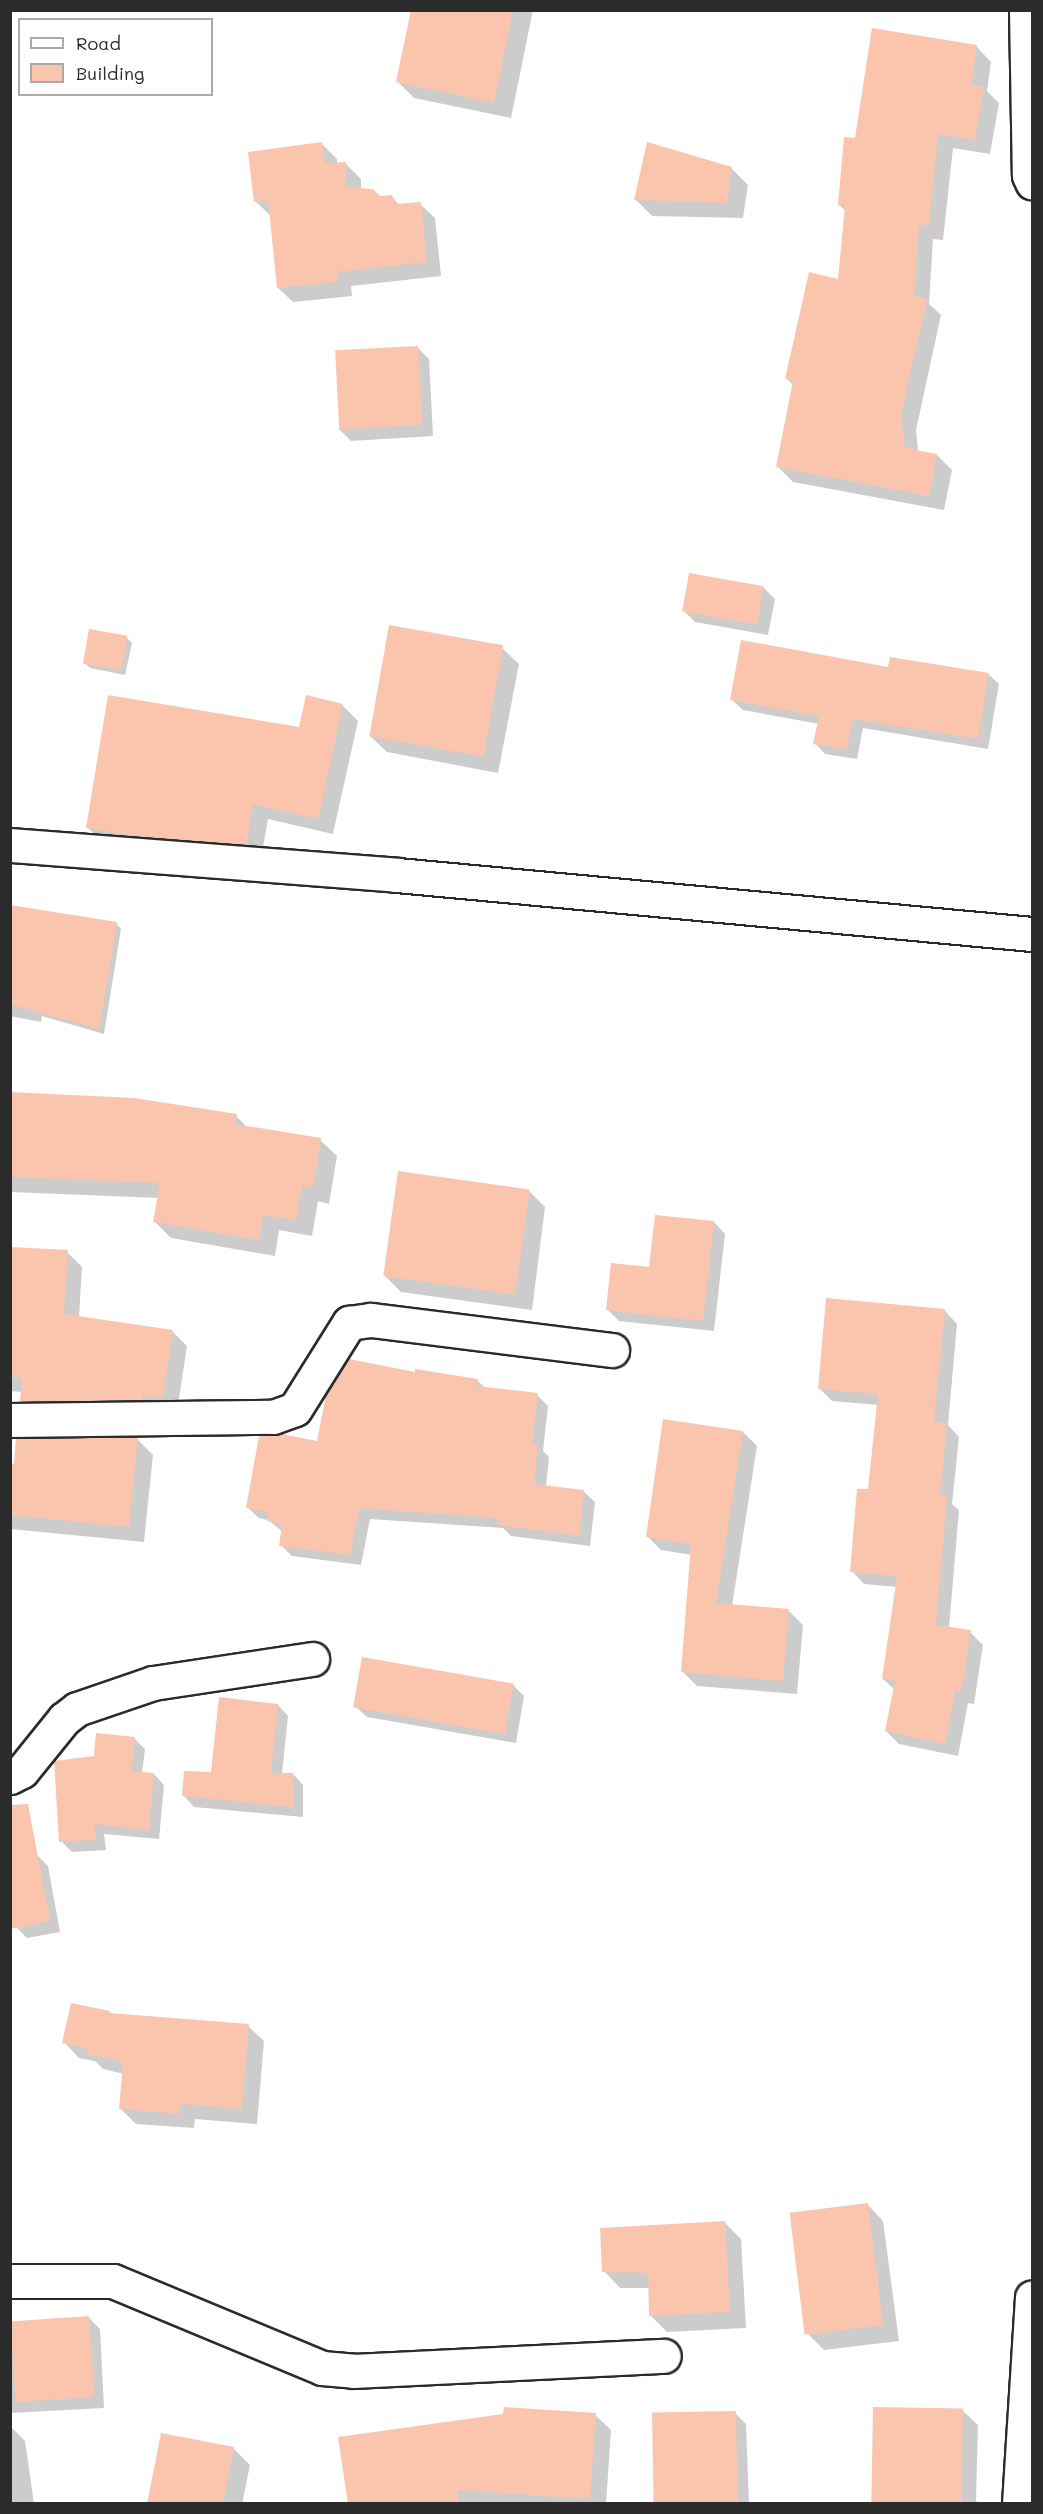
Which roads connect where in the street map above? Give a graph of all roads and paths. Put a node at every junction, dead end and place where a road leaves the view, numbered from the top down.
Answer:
1 (1026, 10) edge
2 (1032, 182) edge
3 (10, 845) edge
4 (1032, 934) edge
5 (612, 1350) dead end
6 (10, 1420) edge
7 (312, 1659) dead end
8 (10, 1777) edge
9 (10, 2281) edge
10 (1032, 2297) edge
11 (664, 2356) dead end
12 (1019, 2504) edge

1 - 2 street
3 - 4 street
5 - 6 street
7 - 8 street
9 - 11 street
10 - 12 street

